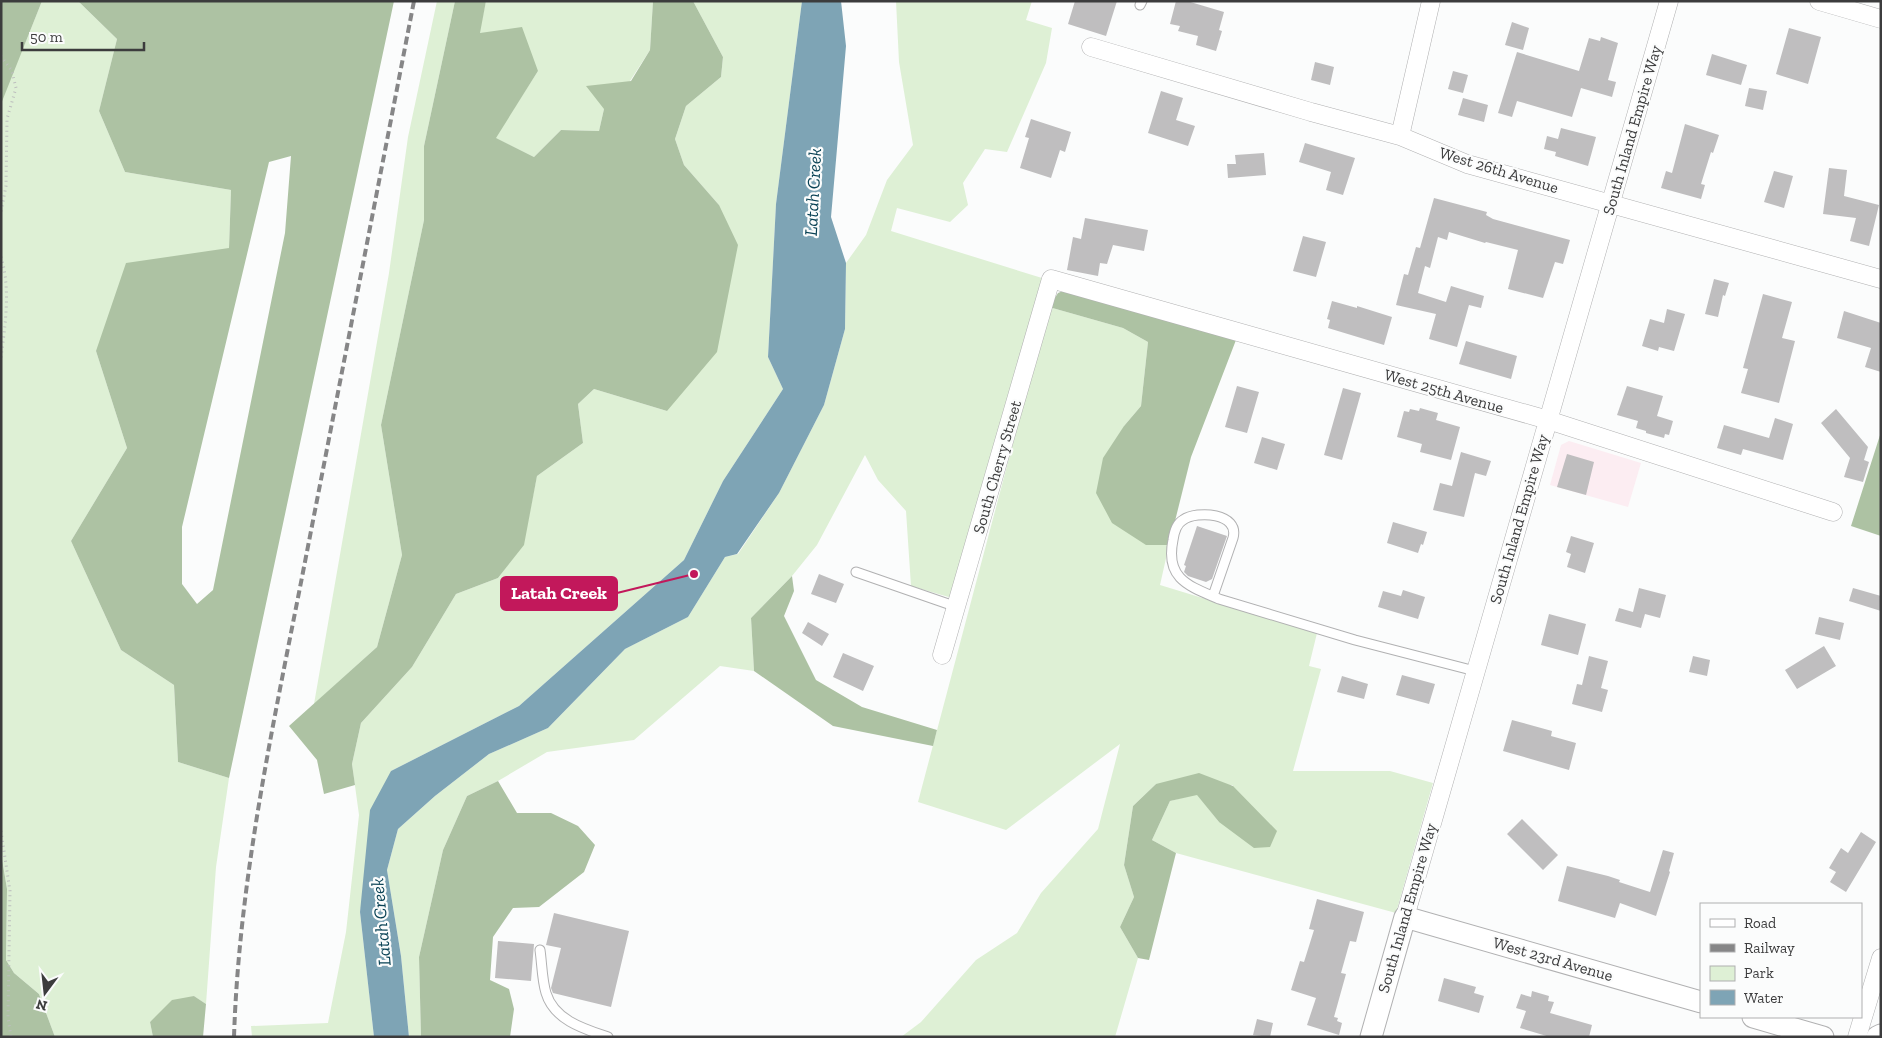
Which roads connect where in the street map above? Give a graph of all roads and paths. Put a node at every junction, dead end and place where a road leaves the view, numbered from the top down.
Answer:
1 (1431, 1) edge
2 (1669, 1) edge
3 (1819, 1) edge
4 (1881, 19) edge
5 (1090, 47) dead end
6 (1, 56) edge
7 (1400, 136) junction
8 (1611, 204) junction
9 (1, 212) edge
10 (1, 257) edge
11 (1051, 279) joint
12 (1881, 279) edge
13 (1, 358) edge
14 (1548, 420) junction
15 (1833, 512) dead end
16 (856, 572) dead end
17 (1213, 596) junction
18 (957, 607) junction
19 (942, 655) dead end
20 (1476, 671) junction
21 (1, 832) edge
22 (1405, 916) junction
23 (540, 950) dead end
24 (1881, 958) edge
25 (1700, 1002) edge
26 (1756, 1018) edge
27 (1881, 1035) edge
28 (11, 1037) edge
29 (608, 1037) edge
30 (1370, 1037) edge
31 (1823, 1037) edge
32 (1857, 1037) edge
33 (1877, 1037) edge

1 - 7 street
2 - 8 street, South Inland Empire Way
3 - 4 street
5 - 7 street, West 26th Avenue
6 - 9 path
7 - 8 street, West 26th Avenue
8 - 12 street, West 26th Avenue
8 - 14 street, South Inland Empire Way
10 - 13 path
11 - 14 street, West 25th Avenue
11 - 18 street, South Cherry Street
14 - 15 street, West 25th Avenue
14 - 20 street, South Inland Empire Way
16 - 18 lane
17 - 17 lane
17 - 20 lane
18 - 19 street, South Cherry Street
20 - 22 street, South Inland Empire Way
21 - 28 path
22 - 25 street, West 23rd Avenue
22 - 30 street, South Inland Empire Way
23 - 29 lane
24 - 32 street
26 - 31 street
27 - 33 street

